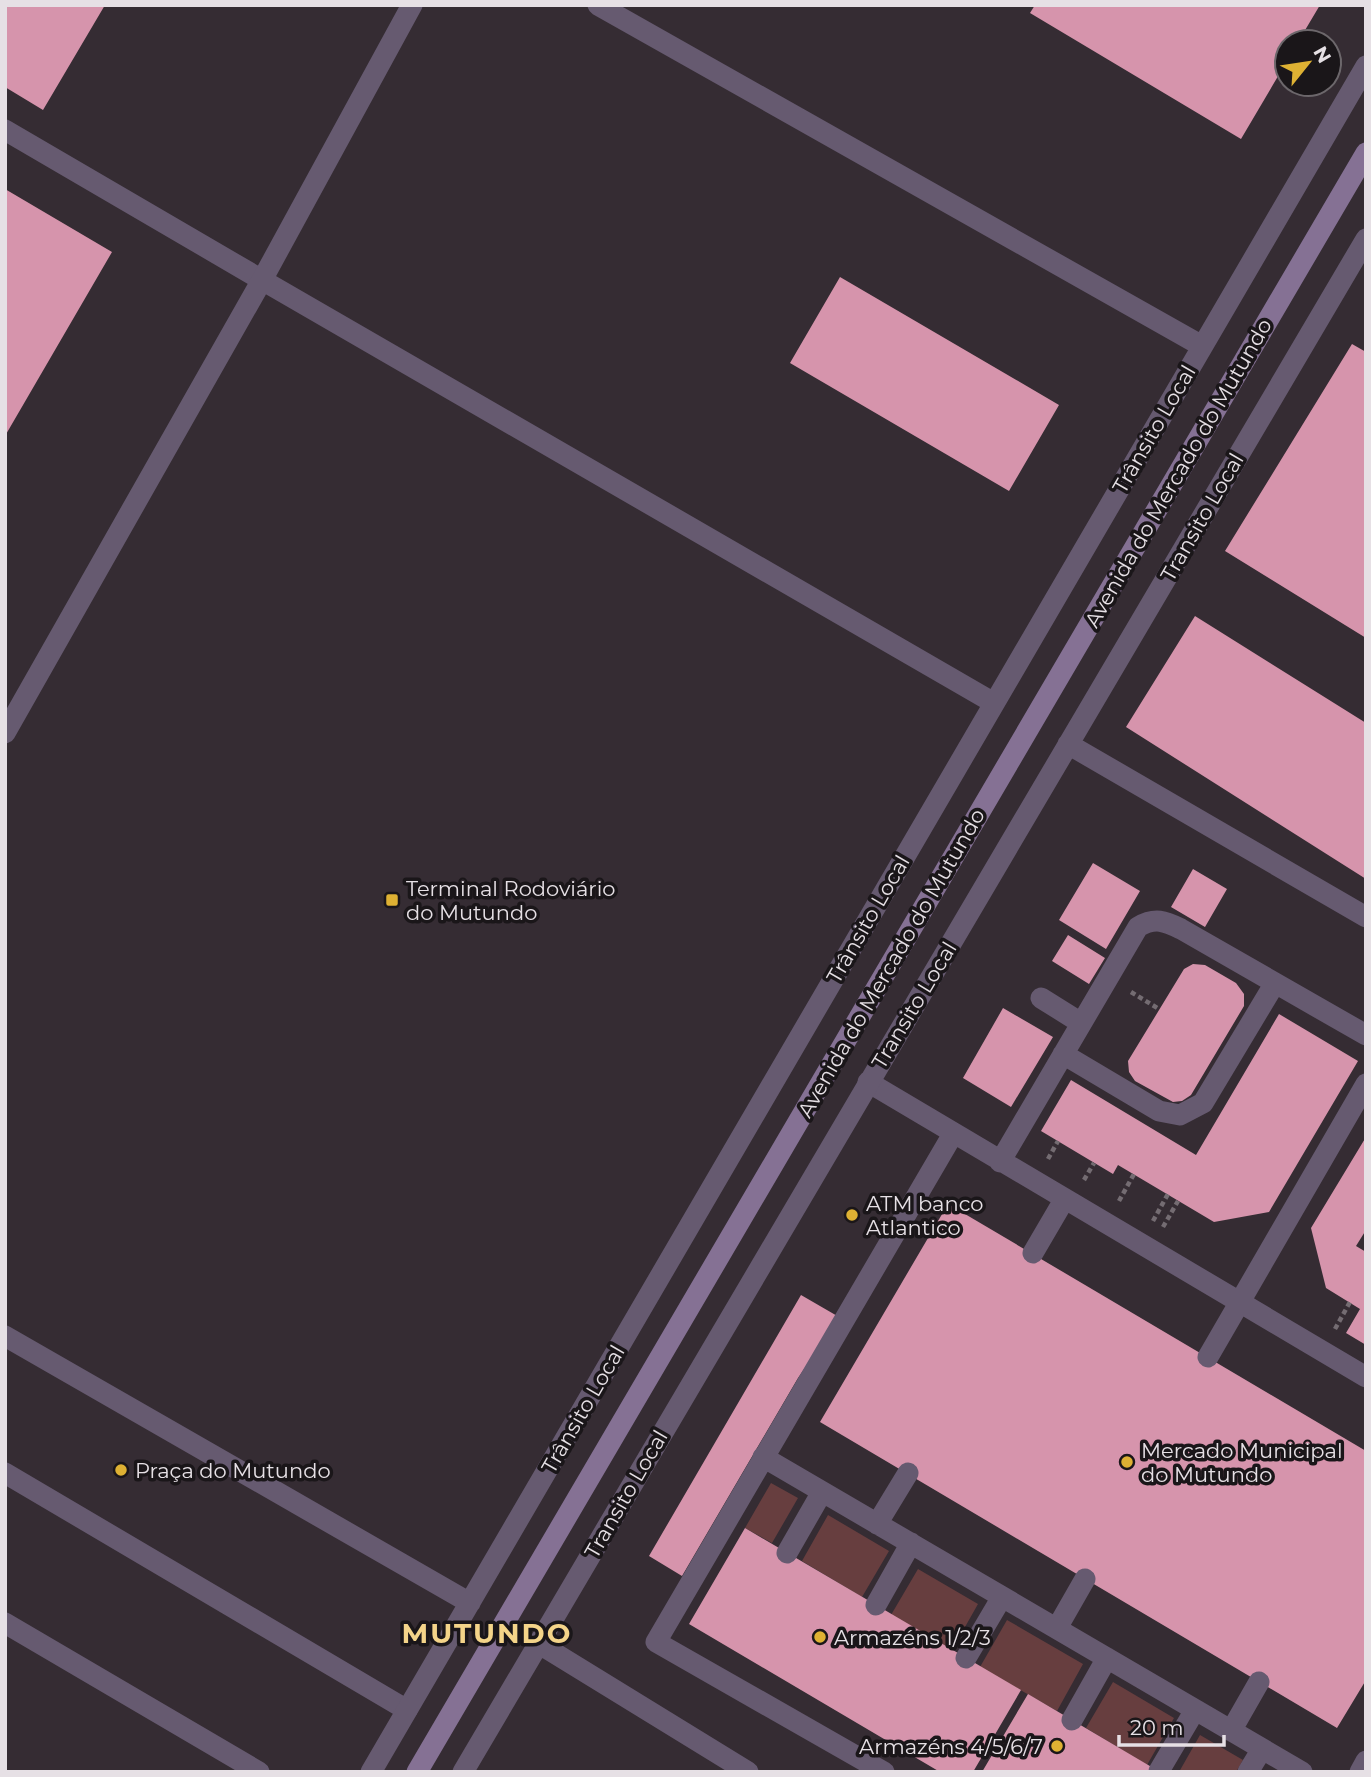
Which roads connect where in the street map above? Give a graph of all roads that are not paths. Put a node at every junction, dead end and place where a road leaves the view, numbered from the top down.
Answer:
1 (412, 5) edge
2 (598, 5) edge
3 (1366, 66) edge
4 (5, 130) edge
5 (1366, 153) edge
6 (1366, 239) edge
7 (262, 280) junction
8 (1202, 346) junction
9 (14, 699) edge
10 (994, 703) junction
11 (5, 733) edge
12 (1068, 744) junction
13 (1366, 917) edge
14 (1275, 983) junction
15 (1041, 998) dead end
16 (1081, 1023) junction
17 (1366, 1035) edge
18 (1063, 1054) junction
19 (868, 1082) junction
20 (1366, 1084) edge
21 (953, 1134) junction
22 (1000, 1162) junction
23 (1064, 1200) junction
24 (1033, 1254) dead end
25 (1239, 1303) junction
26 (5, 1336) edge
27 (1208, 1357) dead end
28 (1366, 1377) edge
29 (764, 1457) junction
30 (5, 1473) edge
31 (908, 1474) dead end
32 (822, 1492) junction
33 (877, 1524) junction
34 (911, 1544) junction
35 (787, 1553) dead end
36 (1085, 1579) dead end
37 (1002, 1597) junction
38 (470, 1603) junction
39 (876, 1605) dead end
40 (5, 1623) edge
41 (1057, 1628) junction
42 (538, 1643) junction
43 (967, 1658) dead end
44 (1107, 1658) junction
45 (1259, 1682) dead end
46 (408, 1710) junction
47 (1195, 1710) junction
48 (1072, 1720) dead end
49 (1231, 1731) junction
50 (1262, 1749) junction
51 (1366, 1761) edge
52 (1159, 1771) edge
53 (259, 1772) edge
54 (371, 1772) edge
55 (417, 1772) edge
56 (463, 1772) edge
57 (748, 1772) edge
58 (884, 1772) edge
59 (1248, 1772) edge
60 (1302, 1772) edge
61 (1360, 1772) edge

1 - 7 street
2 - 8 street
3 - 8 street, Trânsito Local
4 - 7 street
5 - 55 main road, Avenida do Mercado do Mutundo
6 - 12 street, Transito Local
7 - 9 street
7 - 10 street
8 - 10 street, Trânsito Local
9 - 11 street
10 - 38 street, Trânsito Local
12 - 13 street
12 - 19 street, Transito Local
14 - 16 street
14 - 17 street
14 - 18 street
15 - 16 street
16 - 18 street
18 - 22 street
19 - 21 street
19 - 42 street, Transito Local
20 - 25 street
21 - 22 street
21 - 29 street
22 - 23 street
23 - 24 street
23 - 25 street
25 - 27 street
25 - 28 street
26 - 38 street
29 - 32 street
29 - 58 street
30 - 46 street
31 - 33 street
32 - 33 street
32 - 35 street
33 - 34 street
34 - 37 street
34 - 39 street
36 - 41 street
37 - 41 street
37 - 43 street
38 - 46 street, Trânsito Local
40 - 53 street
41 - 44 street
42 - 56 street, Transito Local
42 - 57 street
44 - 47 street
44 - 48 street
45 - 49 street
46 - 54 street, Trânsito Local
47 - 49 street
47 - 52 street
49 - 50 street
50 - 59 street
50 - 60 street
51 - 61 street

